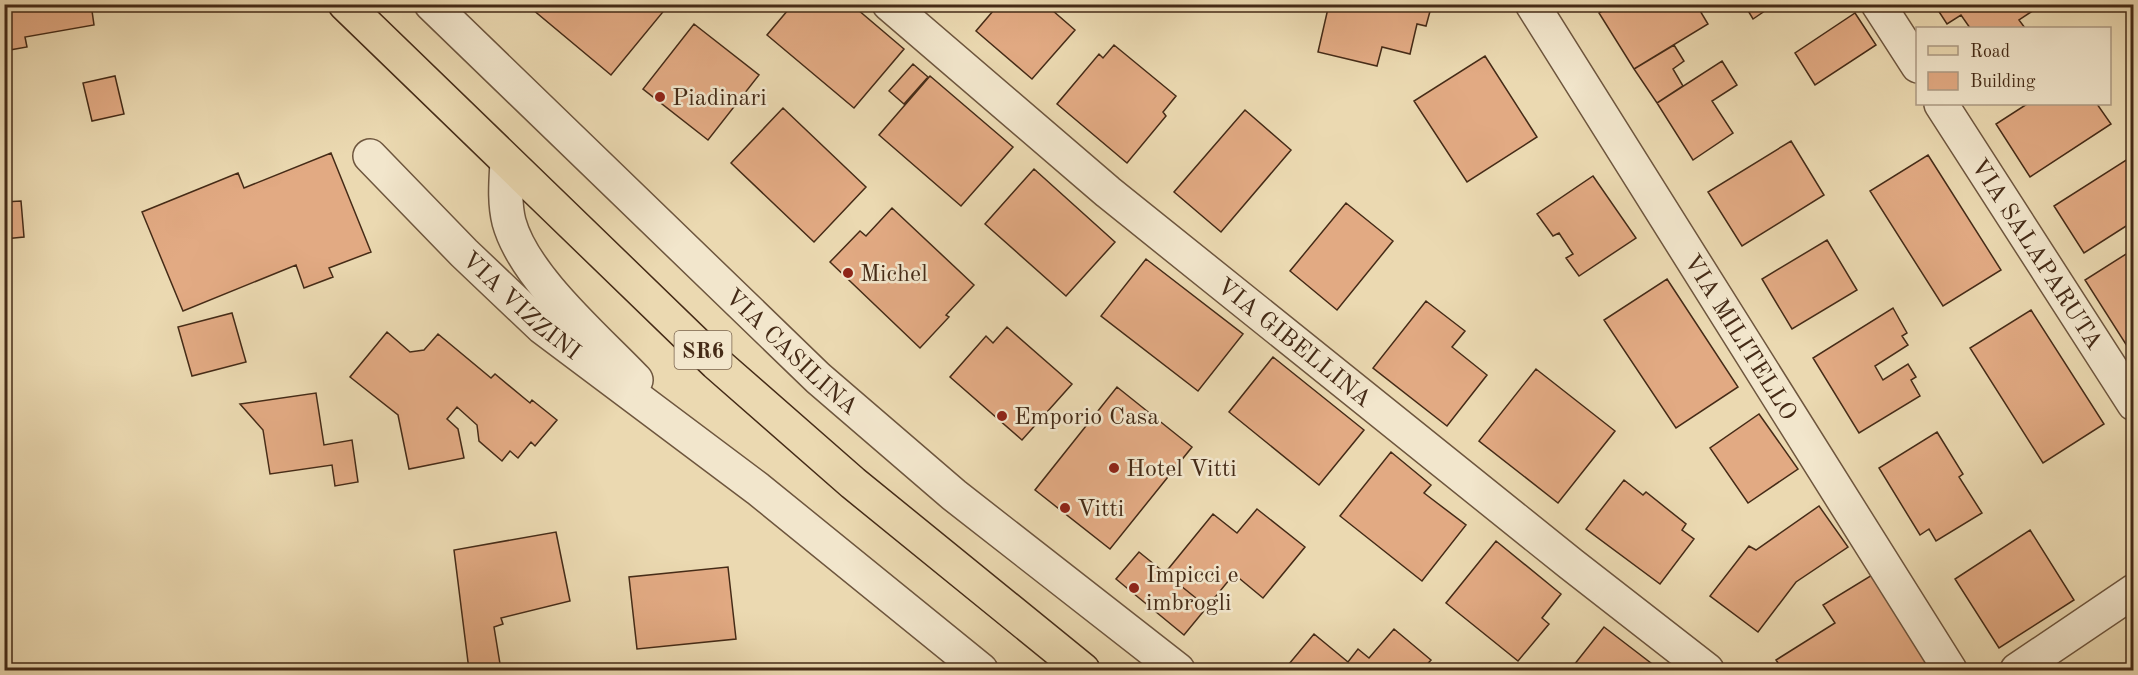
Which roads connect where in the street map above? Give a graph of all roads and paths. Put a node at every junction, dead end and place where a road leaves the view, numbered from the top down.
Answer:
1 (345, 4) edge
2 (431, 4) edge
3 (889, 4) edge
4 (1532, 4) edge
5 (1878, 4) edge
6 (1916, 64) edge
7 (1942, 105) edge
8 (370, 156) dead end
9 (507, 162) junction
10 (2133, 404) edge
11 (690, 437) junction
12 (2133, 591) edge
13 (981, 670) edge
14 (1083, 670) edge
15 (1178, 670) edge
16 (1707, 670) edge
17 (1950, 670) edge
18 (2017, 670) edge

1 - 9 main road, SR6
2 - 15 street, VIA CASILINA
3 - 16 street, VIA GIBELLINA
4 - 17 street, VIA MILITELLO
5 - 6 street
7 - 10 street, VIA SALAPARUTA
8 - 11 street, VIA VIZZINI
9 - 11 street, VIA VIZZINI
9 - 14 main road, SR6
11 - 13 street, VIA VIZZINI
12 - 18 street

